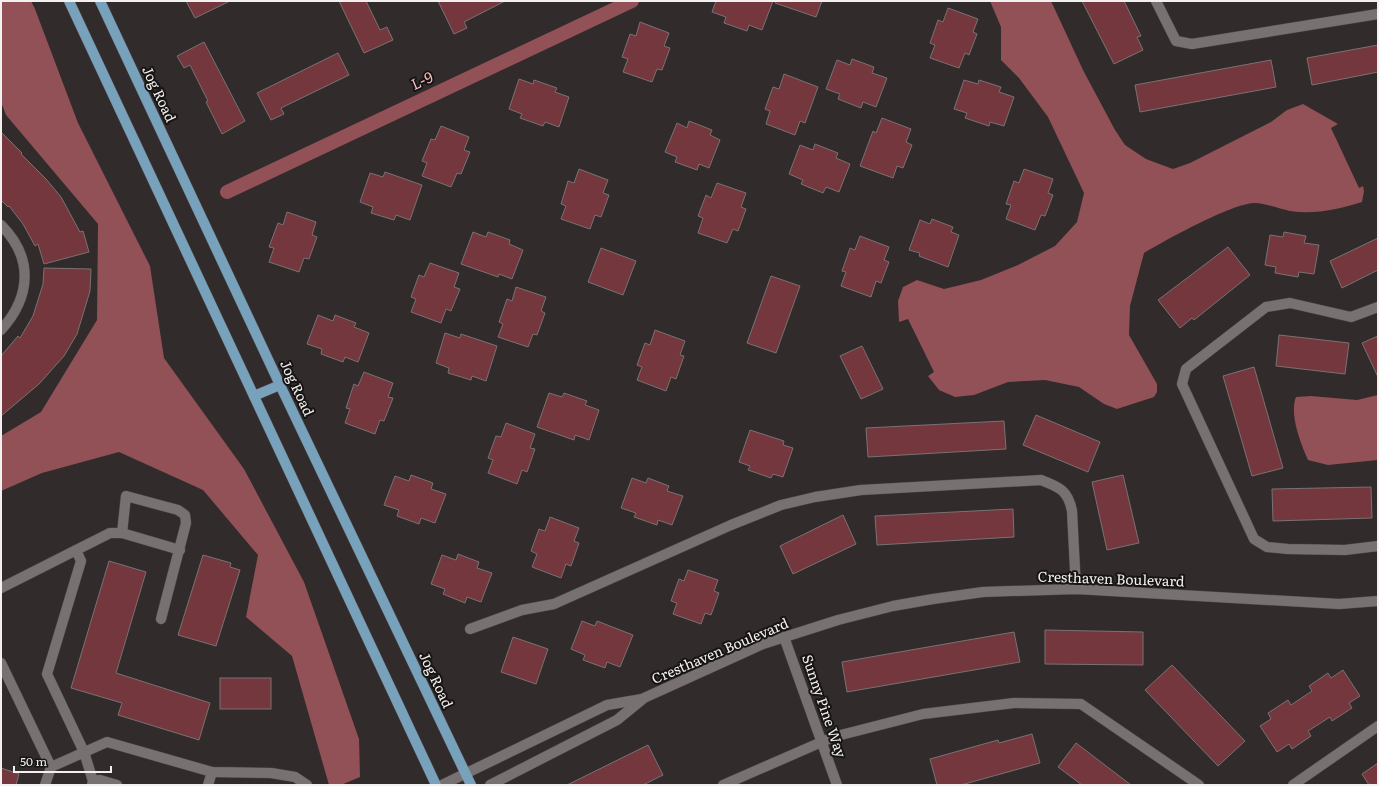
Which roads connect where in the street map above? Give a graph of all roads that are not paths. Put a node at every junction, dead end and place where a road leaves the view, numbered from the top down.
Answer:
1 (69, 1) edge
2 (100, 1) edge
3 (1156, 1) edge
4 (1378, 14) edge
5 (1, 225) edge
6 (1378, 307) edge
7 (1, 330) edge
8 (280, 384) junction
9 (254, 396) junction
10 (122, 533) junction
11 (1378, 546) edge
12 (76, 550) junction
13 (180, 550) junction
14 (1, 588) edge
15 (1076, 589) junction
16 (1378, 601) edge
17 (161, 619) dead end
18 (470, 629) dead end
19 (784, 637) junction
20 (1, 663) edge
21 (644, 698) junction
22 (1378, 726) edge
23 (821, 740) junction
24 (84, 752) junction
25 (51, 767) junction
26 (212, 772) junction
27 (465, 773) junction
28 (92, 783) edge
29 (45, 785) edge
30 (117, 785) edge
31 (208, 785) edge
32 (307, 785) edge
33 (436, 785) edge
34 (442, 785) edge
35 (471, 785) edge
36 (490, 785) edge
37 (724, 785) edge
38 (836, 785) edge
39 (1199, 785) edge
40 (1293, 785) edge

1 - 9 main road
2 - 8 main road, Jog Road
3 - 4 street
5 - 7 street
6 - 11 street
8 - 9 main road
8 - 27 main road, Jog Road
9 - 33 main road
10 - 12 street
10 - 13 street
10 - 13 street
12 - 14 street
12 - 24 street
13 - 17 street
15 - 16 street, Cresthaven Boulevard
15 - 18 street
15 - 19 street, Cresthaven Boulevard
19 - 21 street, Cresthaven Boulevard
19 - 23 street, Sunny Pine Way
20 - 25 street
21 - 27 street, Cresthaven Boulevard
21 - 36 street, Cresthaven Boulevard
22 - 40 street
23 - 37 street
23 - 38 street, Sunny Pine Way
23 - 39 street
24 - 25 street
24 - 26 street
24 - 28 street
25 - 29 street
26 - 31 street
26 - 32 street
27 - 34 street, Cresthaven Boulevard
27 - 35 main road, Jog Road
28 - 30 street

